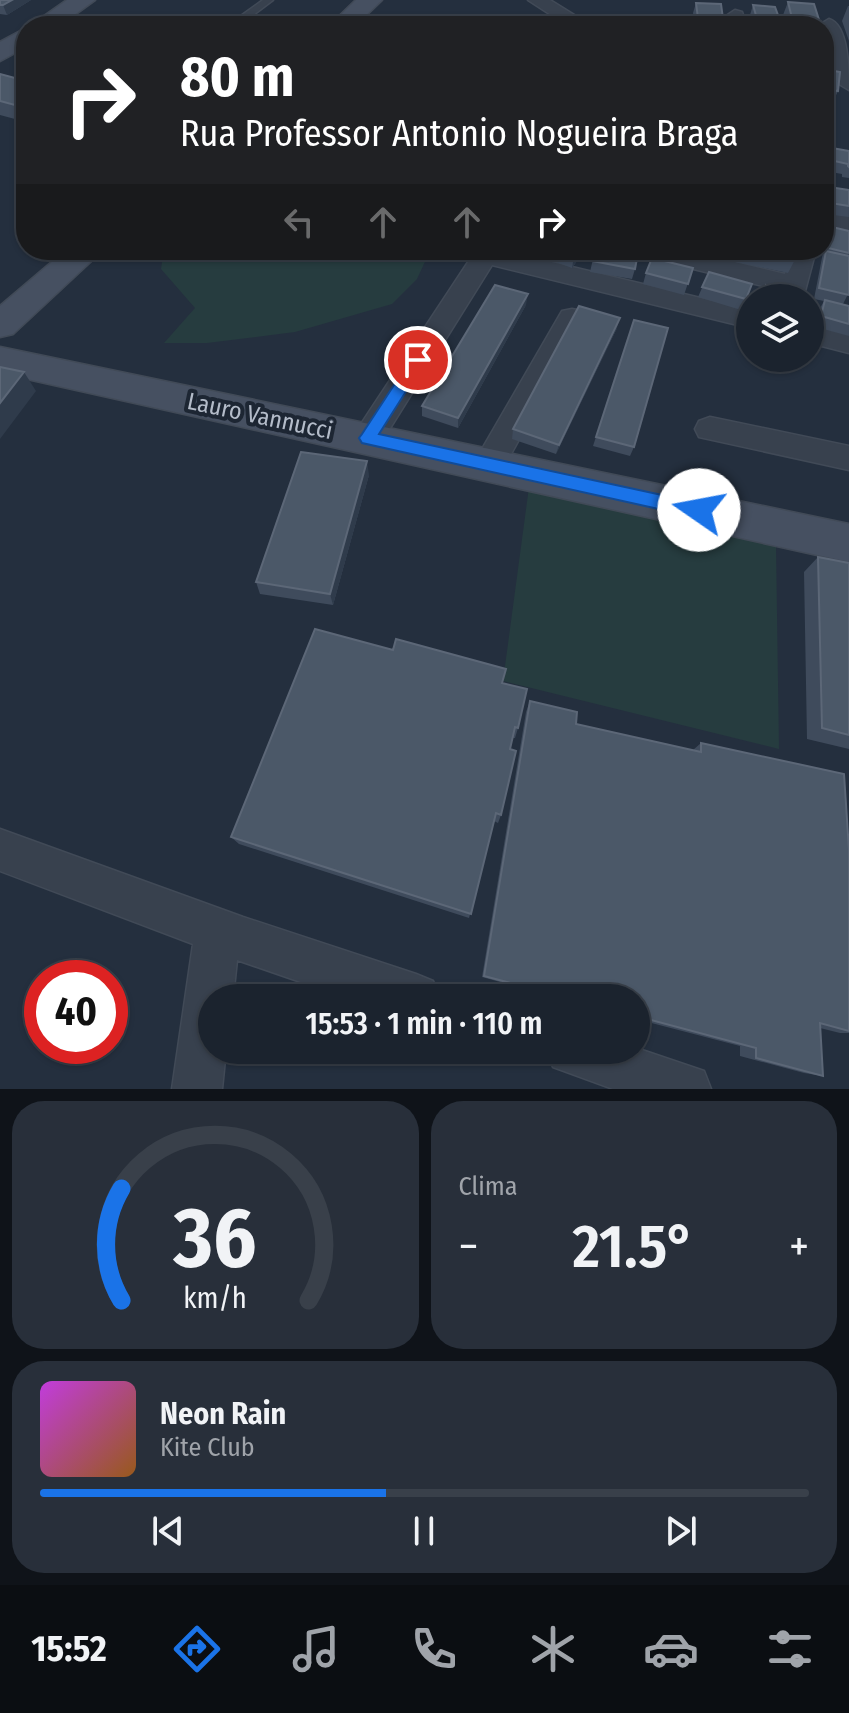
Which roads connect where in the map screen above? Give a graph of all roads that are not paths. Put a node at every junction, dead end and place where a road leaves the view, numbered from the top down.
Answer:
1 (83, 0) edge
2 (269, 0) edge
3 (370, 0) edge
4 (537, 0) edge
5 (58, 16) edge
6 (247, 16) edge
7 (352, 16) edge
8 (565, 16) edge
9 (834, 40) edge
10 (848, 81) edge
11 (75, 260) edge
12 (483, 260) edge
13 (519, 260) edge
14 (691, 260) edge
15 (801, 260) edge
16 (736, 315) edge
17 (572, 318) edge
18 (0, 325) edge
19 (824, 337) edge
20 (849, 343) edge
21 (0, 360) edge
22 (710, 429) dead end
23 (368, 438) junction
24 (849, 458) edge
25 (489, 465) junction
26 (849, 543) edge
27 (0, 850) edge
28 (218, 930) junction
29 (375, 984) edge
30 (612, 1064) edge
31 (197, 1089) edge
32 (686, 1089) edge

1 - 5 street
2 - 6 lane
3 - 7 street
4 - 8 street
9 - 10 street
11 - 18 street
12 - 23 street
13 - 16 street
14 - 15 street
17 - 25 street
19 - 20 street
21 - 23 street, Lauro Vannucci
22 - 24 street
23 - 25 street, Lauro Vannucci
25 - 26 street, Lauro Vannucci
27 - 28 street
28 - 29 street
28 - 31 street
30 - 32 street

